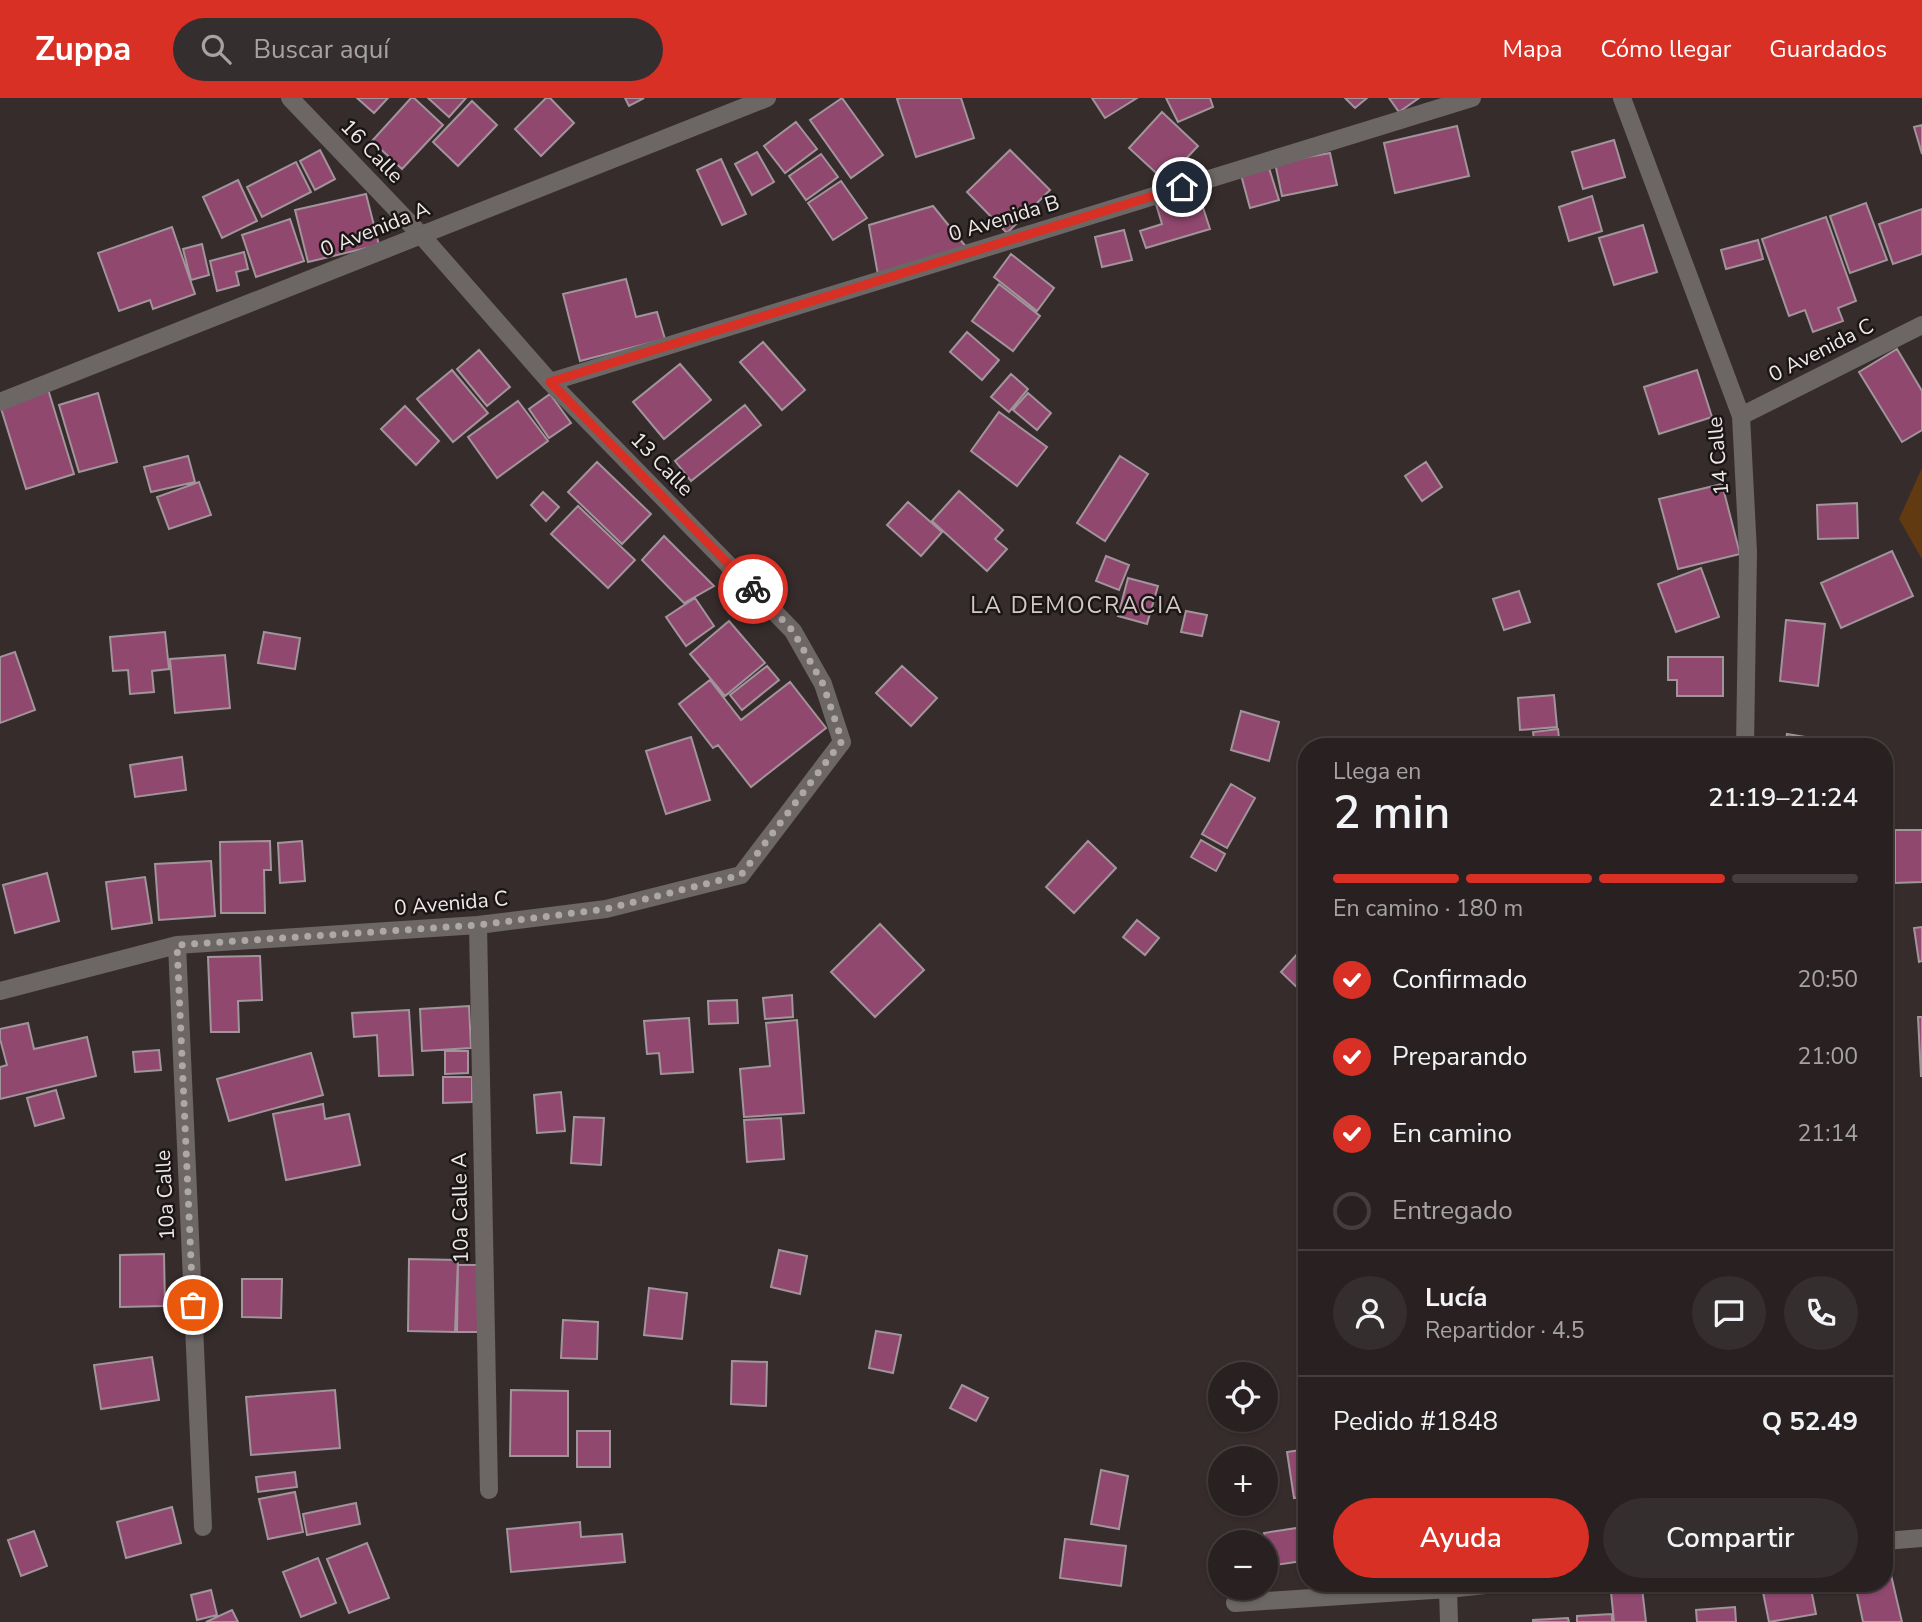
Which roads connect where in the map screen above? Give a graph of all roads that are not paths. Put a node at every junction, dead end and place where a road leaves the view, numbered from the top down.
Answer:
1 (290, 98) edge
2 (767, 98) edge
3 (1472, 98) edge
4 (1622, 98) edge
5 (421, 235) junction
6 (1922, 325) edge
7 (550, 382) junction
8 (0, 402) edge
9 (1741, 416) junction
10 (1745, 738) edge
11 (842, 741) joint
12 (478, 925) junction
13 (177, 945) junction
14 (0, 991) edge
15 (489, 1490) dead end
16 (203, 1527) dead end
17 (1922, 1538) edge
18 (1893, 1540) edge
19 (1402, 1592) edge
20 (1448, 1592) edge
21 (1235, 1603) dead end
22 (1449, 1622) edge

1 - 5 street, 16 Calle
2 - 5 street, 0 Avenida A
3 - 7 street, 0 Avenida B
4 - 9 street, 14 Calle
5 - 7 street, 13 Calle
5 - 8 street, 0 Avenida A
6 - 9 street, 0 Avenida C
7 - 11 street, 13 Calle
9 - 10 street, 14 Calle
11 - 12 street, 0 Avenida C
12 - 13 street, 0 Avenida C
12 - 15 street, 10a Calle A
13 - 14 street, 0 Avenida C
13 - 16 street, 10a Calle
17 - 18 street
19 - 21 street
20 - 22 street

